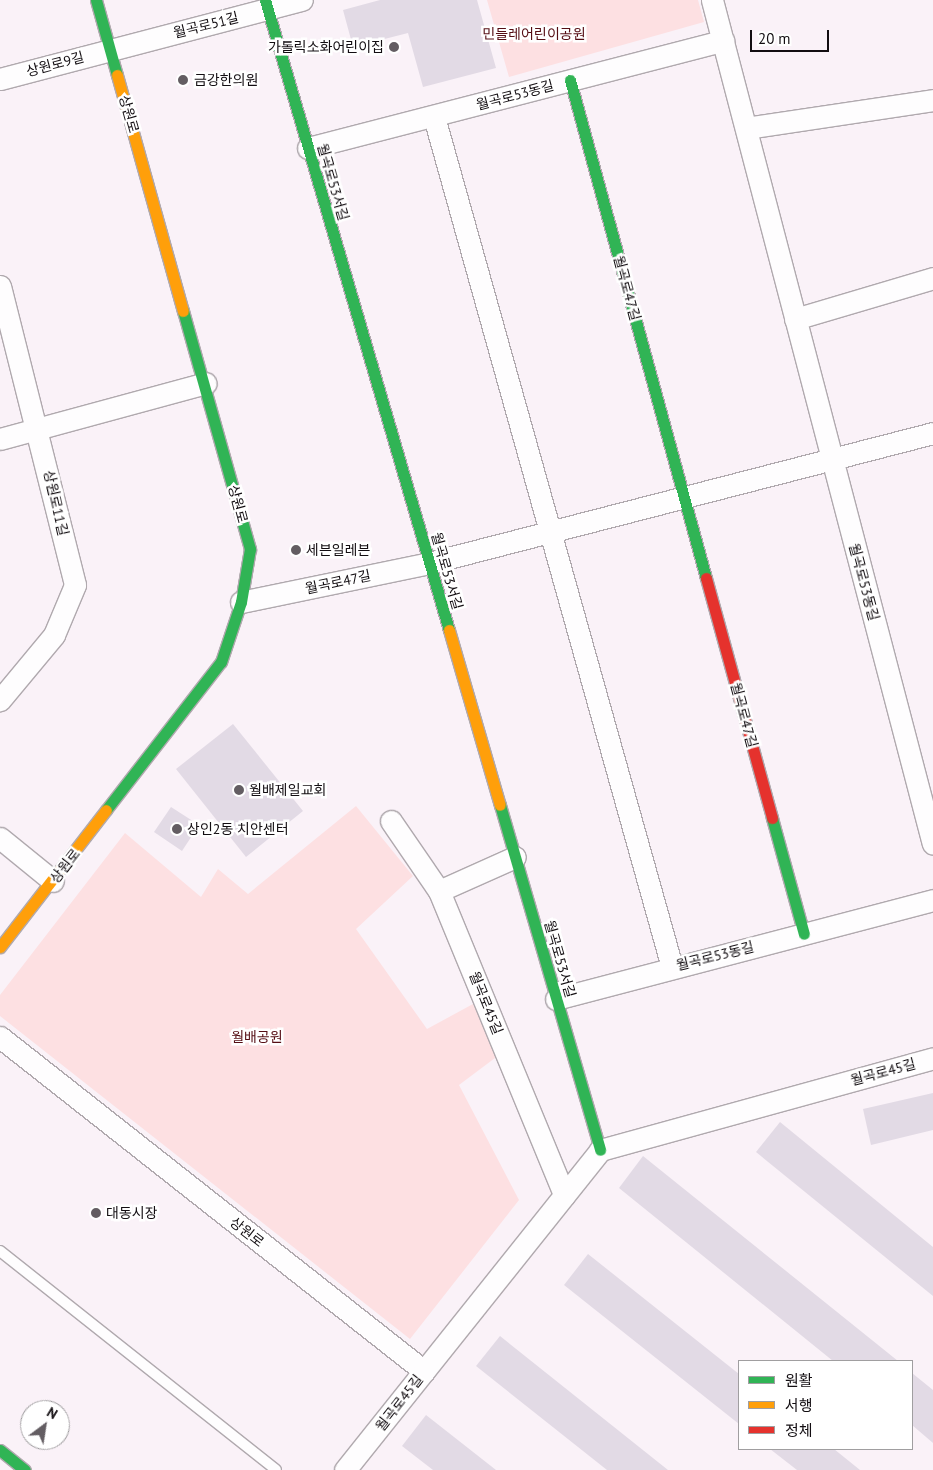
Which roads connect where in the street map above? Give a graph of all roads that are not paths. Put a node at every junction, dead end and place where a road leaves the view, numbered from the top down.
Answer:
1 (96, 0) edge
2 (302, 0) edge
3 (712, 0) edge
4 (266, 5) edge
5 (723, 40) junction
6 (110, 50) junction
7 (0, 79) edge
8 (570, 80) junction
9 (933, 100) edge
10 (434, 117) junction
11 (746, 128) junction
12 (308, 148) junction
13 (933, 278) edge
14 (0, 286) edge
15 (796, 319) junction
16 (206, 382) junction
17 (39, 430) junction
18 (933, 433) edge
19 (0, 439) edge
20 (832, 459) junction
21 (684, 497) junction
22 (550, 531) junction
23 (429, 563) junction
24 (241, 602) junction
25 (0, 700) edge
26 (391, 821) dead end
27 (0, 838) edge
28 (933, 844) edge
29 (515, 857) junction
30 (53, 881) junction
31 (440, 891) junction
32 (933, 900) edge
33 (804, 934) junction
34 (0, 947) edge
35 (672, 967) junction
36 (556, 999) junction
37 (0, 1037) edge
38 (933, 1058) edge
39 (600, 1150) junction
40 (564, 1194) junction
41 (0, 1251) edge
42 (424, 1371) junction
43 (0, 1450) edge
44 (25, 1470) edge
45 (276, 1470) edge
46 (345, 1470) edge

1 - 6 street, 상원로
2 - 4 street, 월곡로51길
3 - 5 street, 월곡로53동길
4 - 6 street, 월곡로51길
4 - 12 street, 월곡로53서길
5 - 8 street, 월곡로53동길
5 - 11 street, 월곡로53동길
6 - 7 street, 상원로9길
6 - 16 street, 상원로
8 - 10 street, 월곡로53동길
8 - 21 street, 월곡로47길
9 - 11 street
10 - 12 street, 월곡로53동길
10 - 22 street
11 - 15 street, 월곡로53동길
12 - 23 street, 월곡로53서길
13 - 15 street
14 - 17 street, 상원로11길
15 - 20 street, 월곡로53동길
16 - 17 street
16 - 24 street, 상원로
17 - 19 street
17 - 25 street, 상원로11길
18 - 20 street, 월곡로47길
20 - 21 street, 월곡로47길
20 - 28 street, 월곡로53동길
21 - 22 street, 월곡로47길
21 - 33 street, 월곡로47길
22 - 23 street, 월곡로47길
22 - 35 street
23 - 24 street, 월곡로47길
23 - 29 street, 월곡로53서길
24 - 30 street, 상원로
26 - 31 street, 월곡로45길
27 - 30 street
29 - 31 street
29 - 36 street, 월곡로53서길
30 - 34 street, 상원로
31 - 40 street, 월곡로45길
32 - 33 street, 월곡로53동길
33 - 35 street, 월곡로53동길
35 - 36 street, 월곡로53동길
36 - 39 street, 월곡로53서길
37 - 42 street, 상원로
38 - 39 street, 월곡로45길
39 - 40 street, 월곡로45길
40 - 42 street, 월곡로45길
41 - 45 lane
42 - 46 street, 월곡로45길
43 - 44 street

